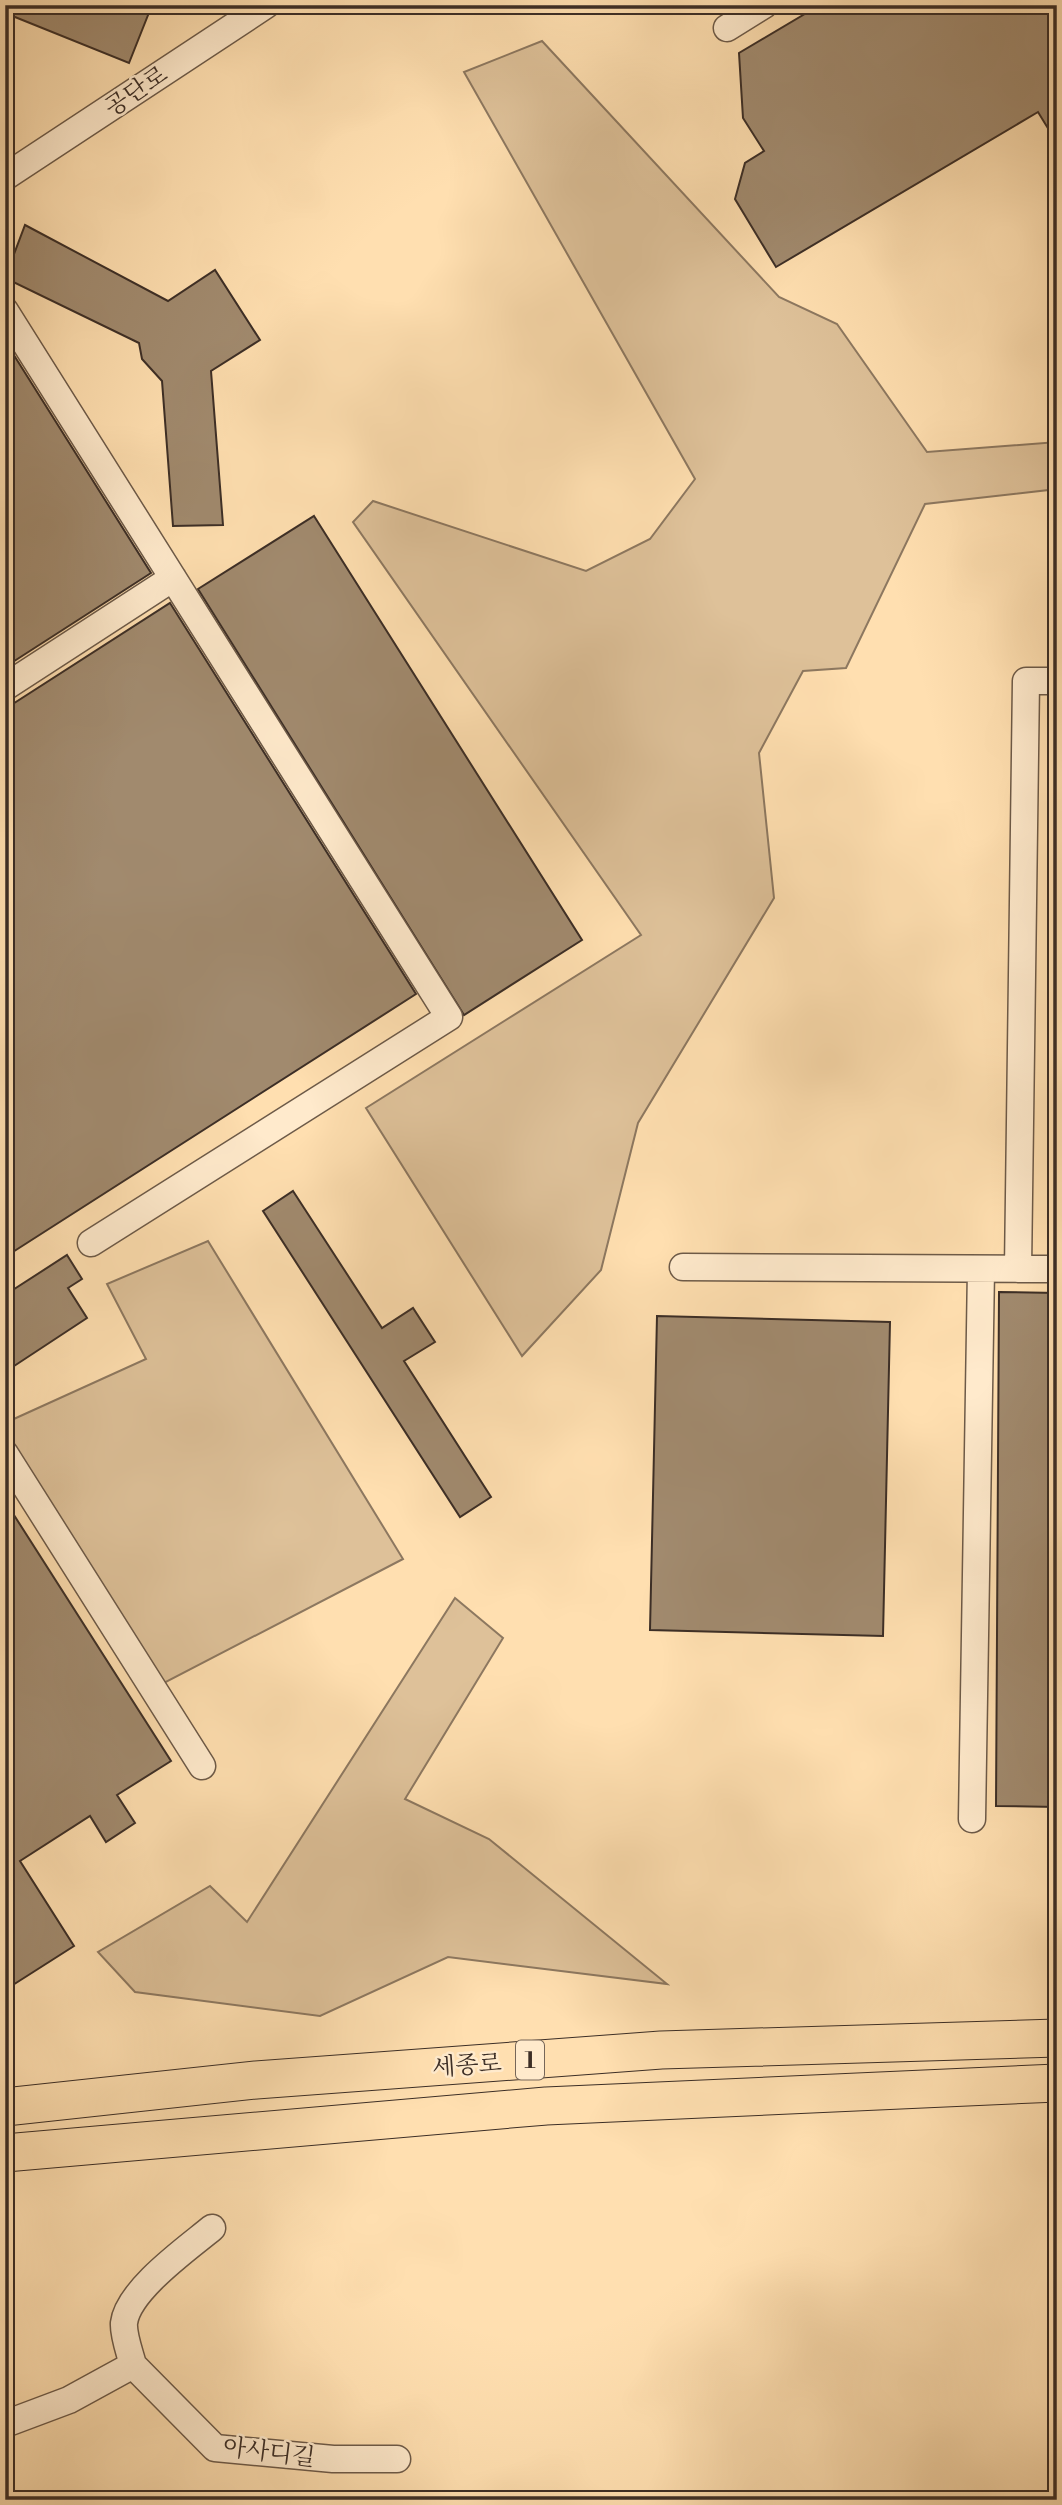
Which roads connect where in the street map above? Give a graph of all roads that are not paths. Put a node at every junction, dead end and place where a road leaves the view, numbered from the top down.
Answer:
1 (266, 5) edge
2 (764, 5) edge
3 (727, 28) dead end
4 (5, 177) edge
5 (5, 311) edge
6 (173, 578) junction
7 (1057, 681) edge
8 (5, 687) edge
9 (91, 1243) dead end
10 (683, 1267) dead end
11 (981, 1269) junction
12 (1018, 1269) junction
13 (1057, 1269) edge
14 (7, 1460) edge
15 (202, 1766) dead end
16 (972, 1819) dead end
17 (1057, 2038) edge
18 (1057, 2083) edge
19 (5, 2107) edge
20 (5, 2153) edge
21 (212, 2228) dead end
22 (133, 2365) junction
23 (5, 2424) edge
24 (397, 2459) dead end

1 - 4 street, 공단로
2 - 3 street
5 - 6 street
6 - 8 street
6 - 9 street
7 - 12 street
10 - 11 street
11 - 12 street
11 - 16 street
12 - 13 street
14 - 15 street
17 - 19 highway, 세종로 / 1
18 - 20 highway, 세종로 / 1
21 - 22 street
22 - 23 street
22 - 24 street, 아사디길

